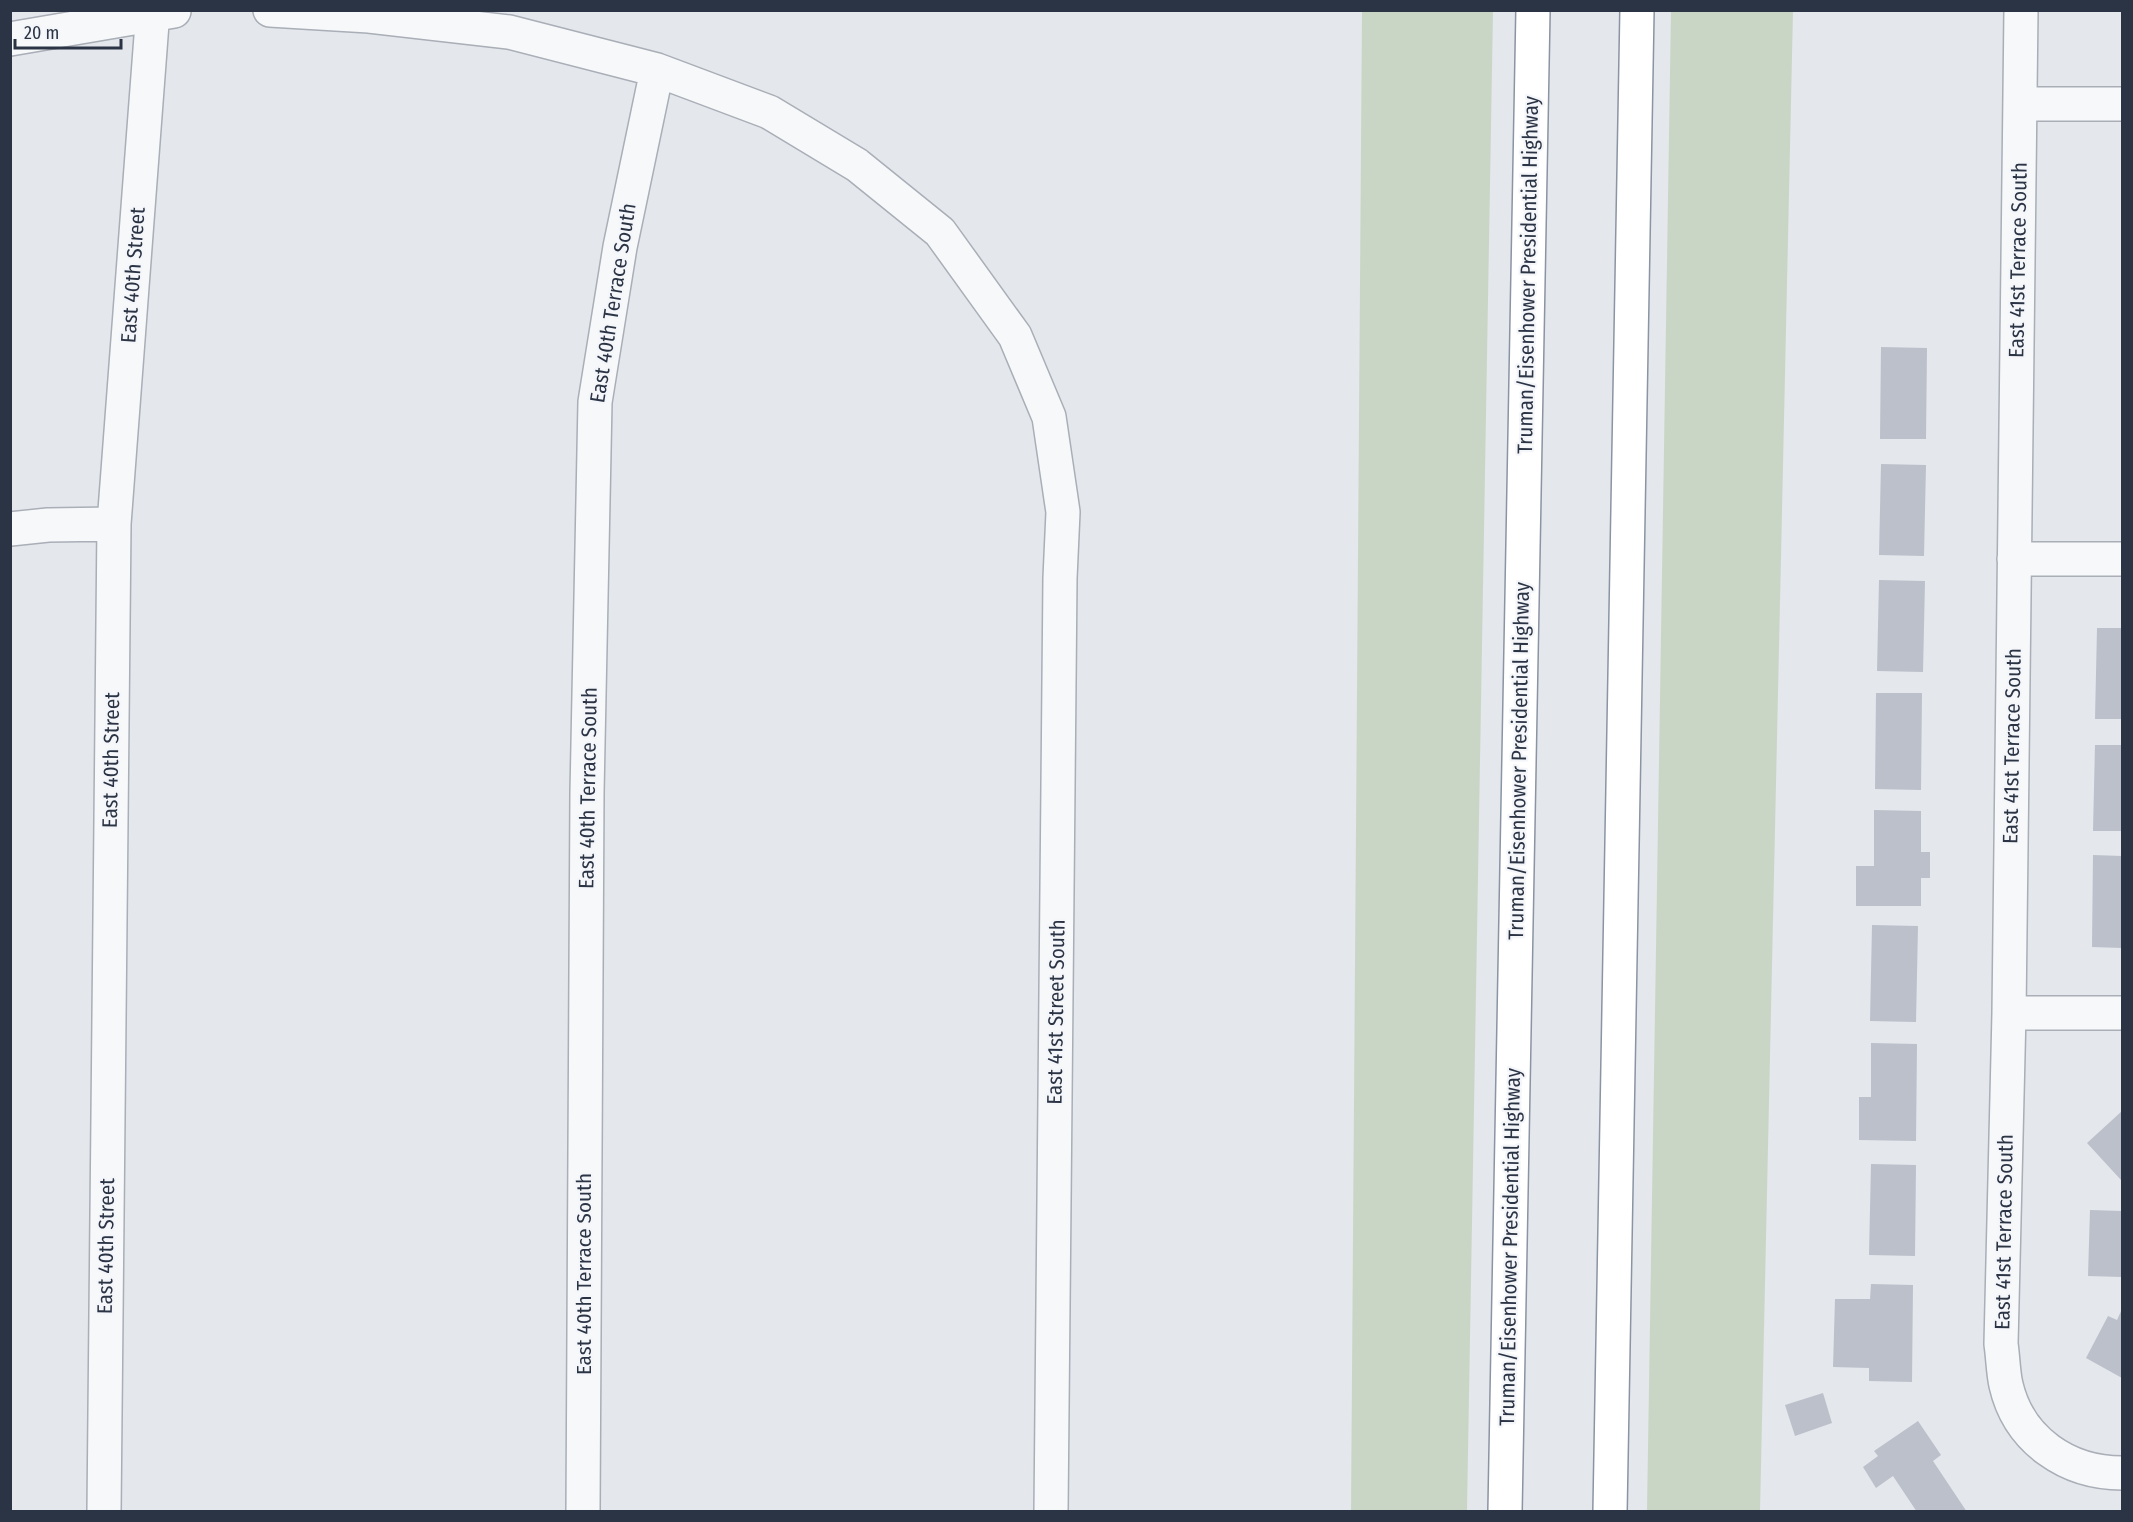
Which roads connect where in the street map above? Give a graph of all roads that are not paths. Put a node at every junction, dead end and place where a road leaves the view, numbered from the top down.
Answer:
1 (270, 10) edge
2 (1533, 10) edge
3 (1637, 10) edge
4 (2021, 10) edge
5 (161, 11) edge
6 (10, 39) edge
7 (657, 70) junction
8 (2122, 104) edge
9 (2020, 105) junction
10 (114, 524) junction
11 (10, 529) edge
12 (2014, 559) junction
13 (2122, 559) edge
14 (2008, 1013) junction
15 (2122, 1013) edge
16 (2122, 1473) edge
17 (104, 1512) edge
18 (583, 1512) edge
19 (1051, 1512) edge
20 (1505, 1512) edge
21 (1610, 1512) edge

1 - 7 street, East 41st Street South
2 - 20 highway, Truman/Eisenhower Presidential Highway
3 - 21 highway
4 - 9 street, East 41st Terrace South
5 - 6 street
5 - 10 street, East 40th Street
7 - 18 street, East 40th Terrace South
7 - 19 street, East 41st Street South
8 - 9 street
9 - 12 street, East 41st Terrace South
10 - 11 street
10 - 17 street, East 40th Street
12 - 13 street
12 - 14 street, East 41st Terrace South
14 - 15 street
14 - 16 street, East 41st Terrace South

